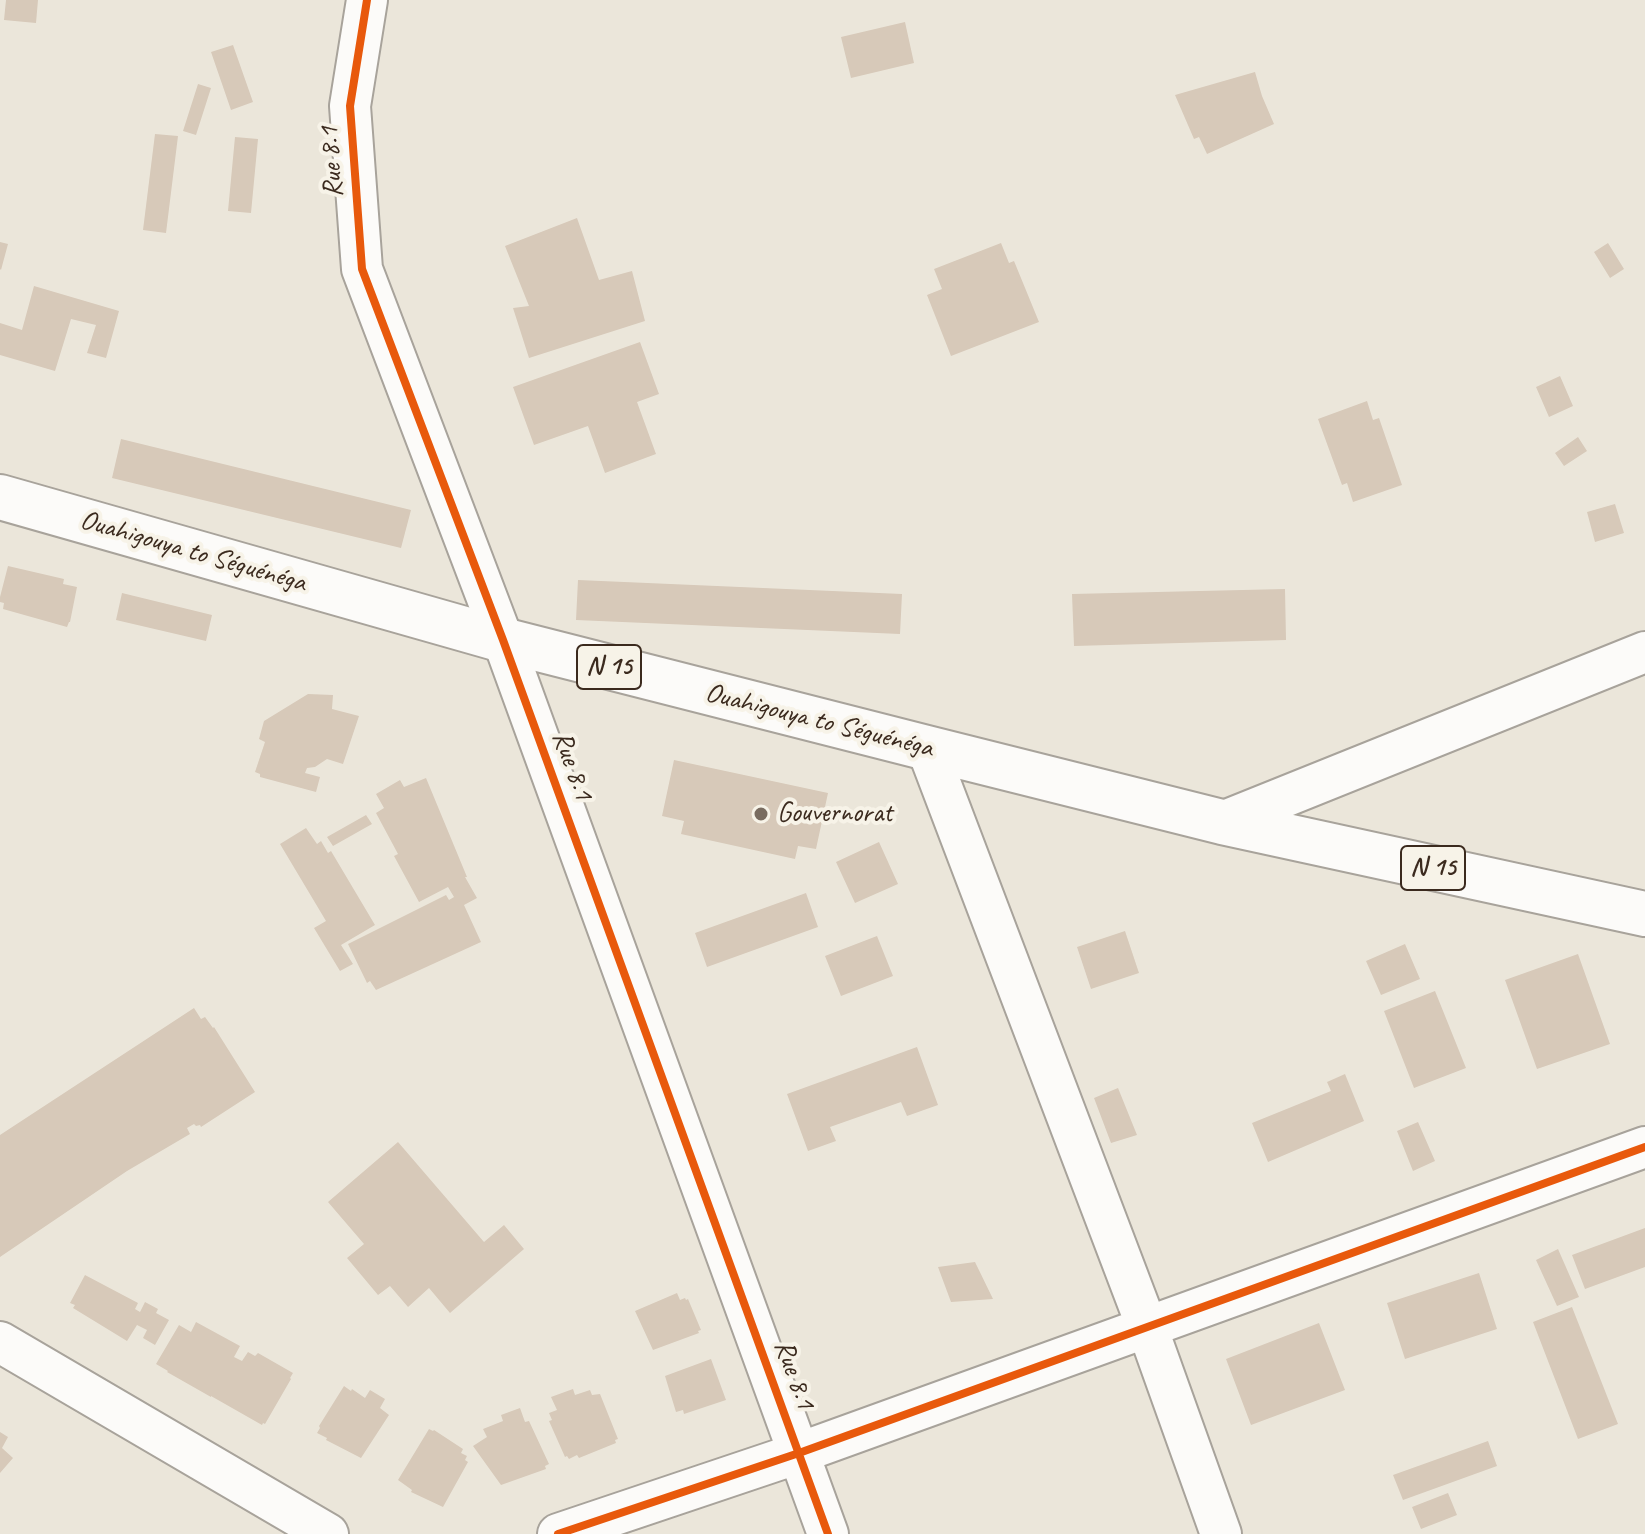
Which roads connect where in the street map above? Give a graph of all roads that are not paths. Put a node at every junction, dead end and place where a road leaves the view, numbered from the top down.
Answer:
1 (367, 0) edge
2 (0, 497) edge
3 (503, 640) junction
4 (1645, 652) edge
5 (927, 748) junction
6 (1222, 822) junction
7 (1645, 914) edge
8 (1645, 1147) edge
9 (1147, 1327) junction
10 (0, 1342) edge
11 (799, 1453) junction
12 (328, 1534) edge
13 (558, 1534) edge
14 (828, 1534) edge
15 (1221, 1534) edge

1 - 3 street, Rue 8.1
2 - 3 main road, Ouahigouya to Séguénéga / N 15
3 - 5 main road, Ouahigouya to Séguénéga / N 15
3 - 11 street, Rue 8.1
4 - 6 street
5 - 6 main road, Ouahigouya to Séguénéga / N 15
5 - 9 street
6 - 7 main road, Ouahigouya to Séguénéga / N 15
8 - 9 street
9 - 11 street
9 - 15 street
10 - 12 street
11 - 13 street
11 - 14 street, Rue 8.1

